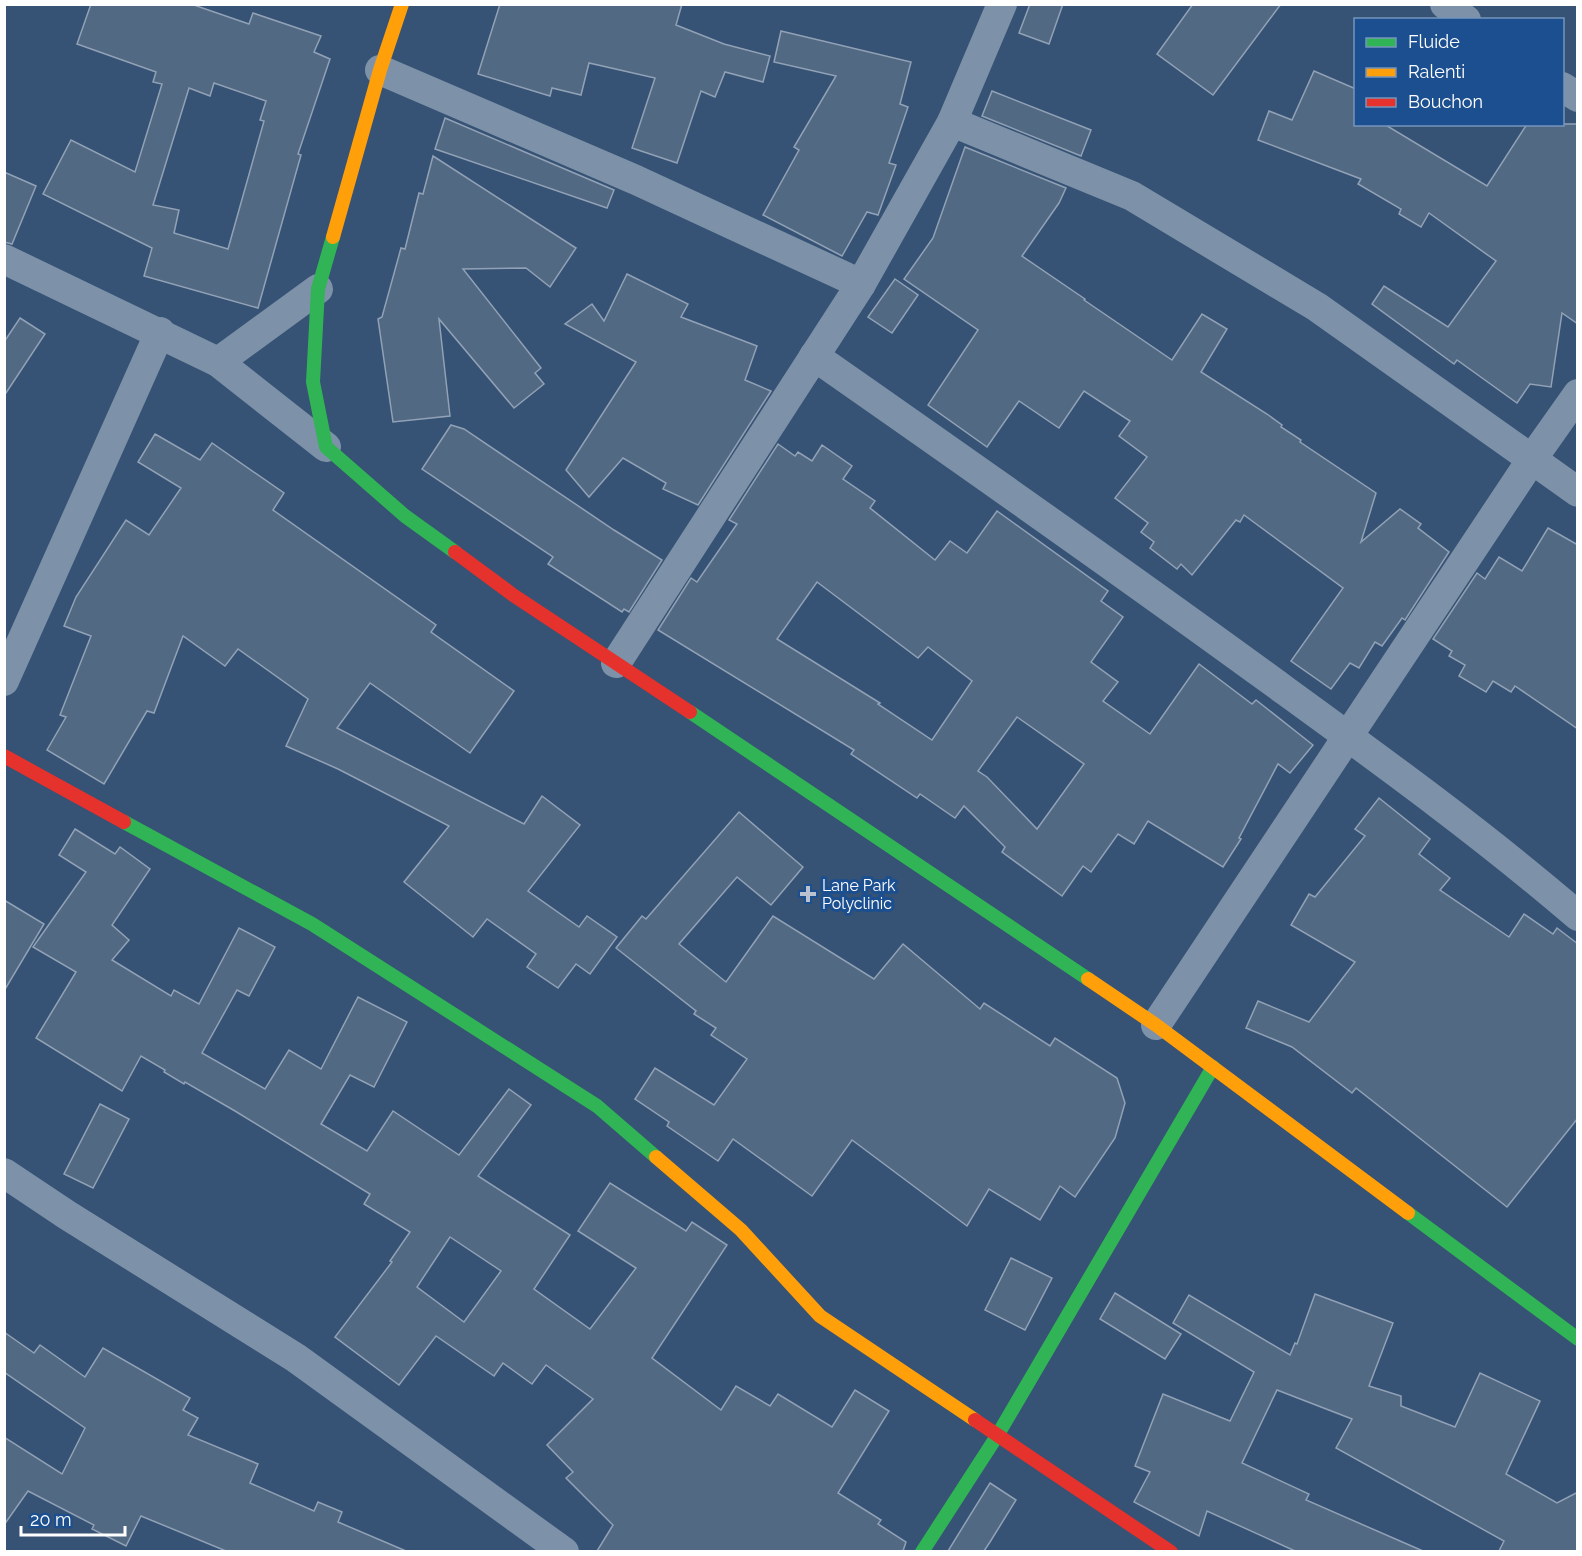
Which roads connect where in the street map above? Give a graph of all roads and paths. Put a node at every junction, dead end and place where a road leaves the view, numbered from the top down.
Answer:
1 (402, 4) edge
2 (1002, 4) edge
3 (1445, 4) edge
4 (1463, 18) edge
5 (380, 70) junction
6 (1564, 88) edge
7 (1578, 97) edge
8 (952, 122) junction
9 (4, 259) edge
10 (861, 284) junction
11 (318, 289) junction
12 (159, 332) junction
13 (814, 356) junction
14 (219, 362) junction
15 (1578, 394) edge
16 (326, 447) junction
17 (1532, 459) junction
18 (1578, 492) edge
19 (616, 663) junction
20 (4, 681) edge
21 (1347, 736) junction
22 (4, 756) edge
23 (1578, 916) edge
24 (1156, 1025) junction
25 (1213, 1067) junction
26 (4, 1173) edge
27 (1578, 1339) edge
28 (997, 1436) junction
29 (564, 1551) edge
30 (922, 1551) edge
31 (1170, 1551) edge

1 - 5 street
2 - 8 street
3 - 4 street
5 - 10 street
5 - 11 street
6 - 7 street
8 - 10 street
8 - 17 street
9 - 12 street
10 - 13 street
11 - 14 street
11 - 16 street
12 - 14 street
12 - 20 street
13 - 19 street
13 - 21 street
14 - 16 street
15 - 17 street
16 - 19 street
17 - 18 street
17 - 21 street
19 - 24 street
21 - 23 street
21 - 24 street
22 - 28 street
24 - 25 street
25 - 27 street
25 - 28 street
26 - 29 street
28 - 30 street
28 - 31 street

